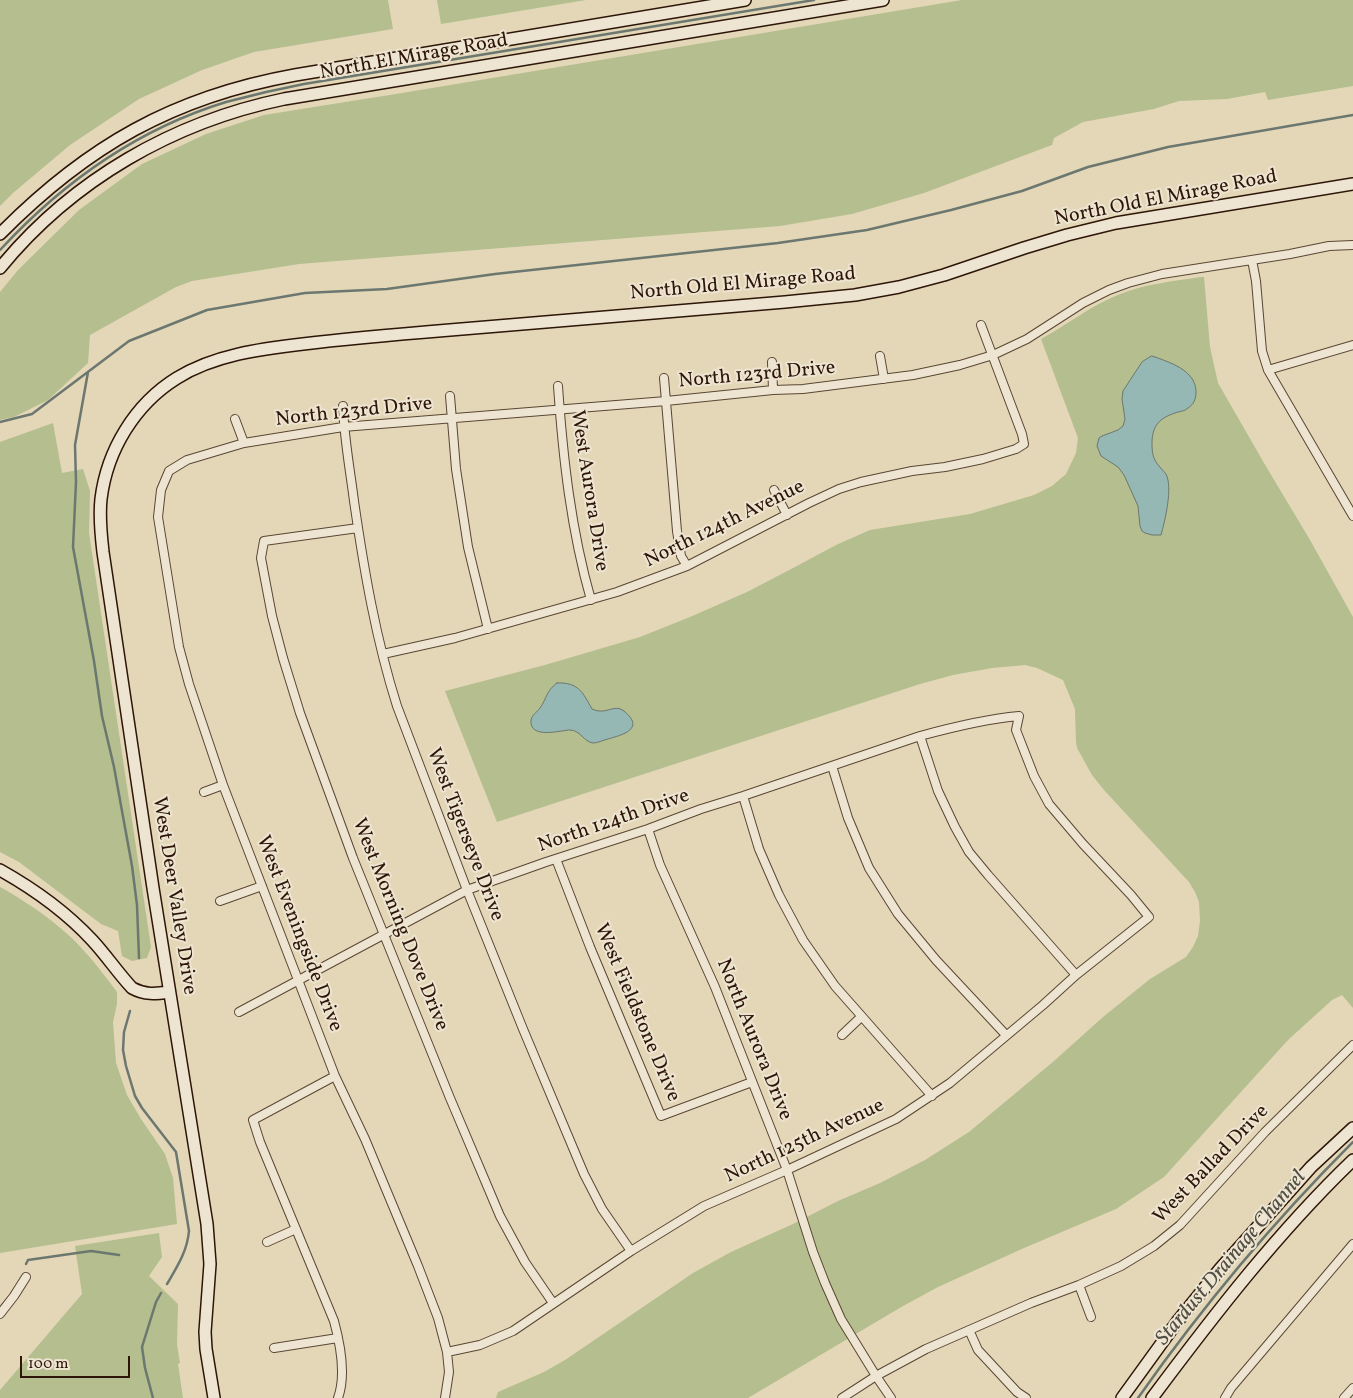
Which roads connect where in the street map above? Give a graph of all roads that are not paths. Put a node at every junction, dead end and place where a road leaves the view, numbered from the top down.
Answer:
1 (745, 0) edge
2 (883, 0) edge
3 (1353, 184) edge
4 (0, 234) edge
5 (1353, 245) edge
6 (1252, 260) junction
7 (0, 268) edge
8 (982, 324) dead end
9 (1353, 345) edge
10 (993, 355) junction
11 (880, 356) dead end
12 (772, 362) dead end
13 (1268, 370) junction
14 (664, 378) dead end
15 (884, 379) junction
16 (558, 386) dead end
17 (773, 390) junction
18 (450, 396) dead end
19 (666, 401) junction
20 (342, 406) dead end
21 (141, 408) joint
22 (559, 410) junction
23 (236, 419) dead end
24 (451, 419) junction
25 (344, 427) junction
26 (244, 443) junction
27 (169, 471) joint
28 (774, 490) dead end
29 (787, 515) junction
30 (1353, 516) edge
31 (358, 528) junction
32 (687, 566) junction
33 (591, 600) junction
34 (488, 629) junction
35 (383, 654) junction
36 (920, 736) junction
37 (832, 766) junction
38 (223, 784) junction
39 (204, 792) dead end
40 (743, 796) junction
41 (648, 829) junction
42 (556, 859) junction
43 (0, 870) edge
44 (262, 886) junction
45 (467, 890) junction
46 (220, 901) dead end
47 (1149, 917) joint
48 (383, 934) junction
49 (1076, 975) junction
50 (298, 980) junction
51 (169, 992) junction
52 (239, 1012) dead end
53 (861, 1018) junction
54 (842, 1035) dead end
55 (1006, 1035) junction
56 (1353, 1045) edge
57 (335, 1076) junction
58 (752, 1082) junction
59 (932, 1096) junction
60 (1353, 1128) edge
61 (1353, 1160) edge
62 (787, 1170) junction
63 (296, 1228) junction
64 (266, 1242) dead end
65 (1353, 1244) edge
66 (631, 1251) junction
67 (26, 1277) dead end
68 (1079, 1285) junction
69 (553, 1304) junction
70 (0, 1314) edge
71 (1091, 1317) dead end
72 (969, 1330) junction
73 (338, 1338) junction
74 (274, 1348) dead end
75 (447, 1352) junction
76 (876, 1376) junction
77 (1353, 1388) edge
78 (214, 1398) edge
79 (338, 1398) edge
80 (444, 1398) edge
81 (842, 1398) edge
82 (891, 1398) edge
83 (1026, 1398) edge
84 (1122, 1398) edge
85 (1152, 1398) edge
86 (1226, 1398) edge
87 (1344, 1398) edge

1 - 4 street, North El Mirage Road
2 - 7 street, North El Mirage Road
3 - 21 street, North Old El Mirage Road
5 - 6 street, North 123rd Drive
6 - 10 street, North 123rd Drive
6 - 13 street
8 - 10 street
9 - 13 street
10 - 15 street, North 123rd Drive
10 - 29 street, North 124th Avenue
11 - 15 street
12 - 17 street
13 - 30 street
14 - 19 street
15 - 17 street, North 123rd Drive
16 - 22 street, West Aurora Drive
17 - 19 street, North 123rd Drive
18 - 24 street
19 - 22 street, North 123rd Drive
19 - 32 street
20 - 25 street, West Tigerseye Drive
21 - 51 street, West Deer Valley Drive
22 - 24 street, North 123rd Drive
22 - 33 street, West Aurora Drive
23 - 26 street
24 - 25 street, North 123rd Drive
24 - 34 street
25 - 26 street, North 123rd Drive
25 - 31 street, West Tigerseye Drive
26 - 27 street, North 123rd Drive
27 - 38 street, West Eveningside Drive
28 - 29 street
29 - 32 street, North 124th Avenue
31 - 35 street, West Tigerseye Drive
31 - 48 street, West Morning Dove Drive
32 - 33 street, North 124th Avenue
33 - 34 street, North 124th Avenue
34 - 35 street, North 124th Avenue
35 - 45 street, West Tigerseye Drive
36 - 37 street, North 124th Drive
36 - 47 street, North 124th Drive
36 - 49 street
37 - 40 street, North 124th Drive
37 - 55 street
38 - 39 street
38 - 44 street, West Eveningside Drive
40 - 41 street, North 124th Drive
40 - 53 street
41 - 42 street, North 124th Drive
41 - 58 street, North Aurora Drive
42 - 45 street, North 124th Drive
42 - 58 street, West Fieldstone Drive
43 - 51 street
44 - 46 street
44 - 50 street, West Eveningside Drive
45 - 48 street, North 124th Drive
45 - 66 street, West Tigerseye Drive
47 - 49 street, North 125th Avenue
48 - 50 street, North 124th Drive
48 - 69 street, West Morning Dove Drive
49 - 55 street, North 125th Avenue
50 - 52 street, North 124th Drive
50 - 57 street, West Eveningside Drive
51 - 78 street, West Deer Valley Drive
53 - 54 street
53 - 59 street
55 - 59 street, North 125th Avenue
56 - 68 street, West Ballad Drive
57 - 63 street
57 - 75 street, West Eveningside Drive
58 - 62 street, North Aurora Drive
59 - 62 street, North 125th Avenue
60 - 84 street
61 - 85 street
62 - 66 street, North 125th Avenue
62 - 76 street, North Aurora Drive
63 - 64 street
63 - 73 street
65 - 86 street
66 - 69 street, North 125th Avenue
67 - 70 street
68 - 71 street
68 - 72 street, West Ballad Drive
69 - 75 street, North 125th Avenue
72 - 76 street, West Ballad Drive
72 - 83 street
73 - 74 street
73 - 79 street
75 - 80 street, West Eveningside Drive
76 - 81 street, West Ballad Drive
76 - 82 street, North Aurora Drive
77 - 87 street

